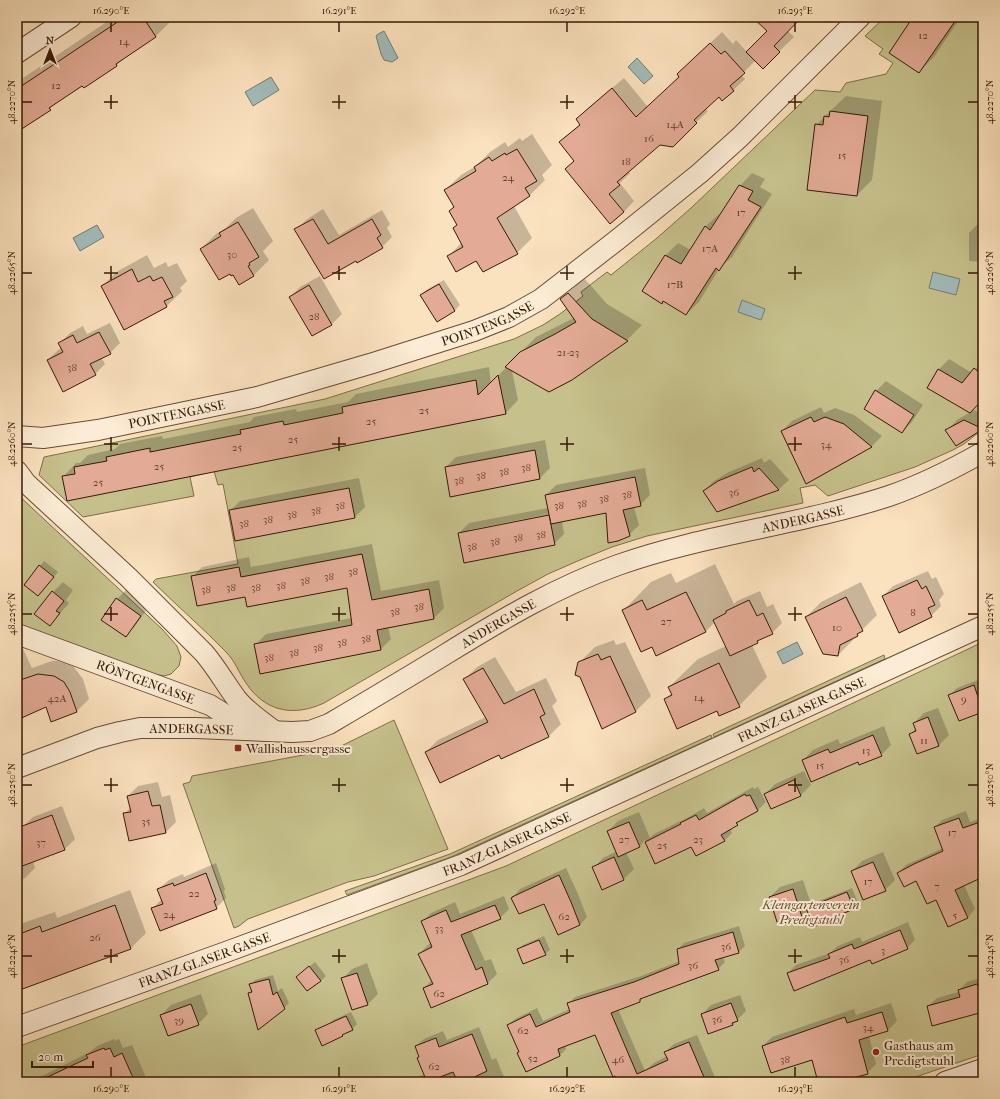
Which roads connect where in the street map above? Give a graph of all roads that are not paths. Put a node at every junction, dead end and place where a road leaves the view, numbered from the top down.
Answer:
1 (71, 17) edge
2 (860, 17) edge
3 (17, 53) edge
4 (17, 436) edge
5 (983, 452) edge
6 (17, 471) edge
7 (983, 626) edge
8 (17, 634) edge
9 (273, 730) junction
10 (17, 768) edge
11 (17, 1027) edge
12 (983, 1069) edge
13 (945, 1082) edge

1 - 3 street
2 - 4 street, POINTENGASSE
5 - 9 street, ANDERGASSE
6 - 9 street
7 - 11 street, FRANZ-GLASER-GASSE
8 - 9 street, RÖNTGENGASSE
9 - 10 street, ANDERGASSE
12 - 13 street

